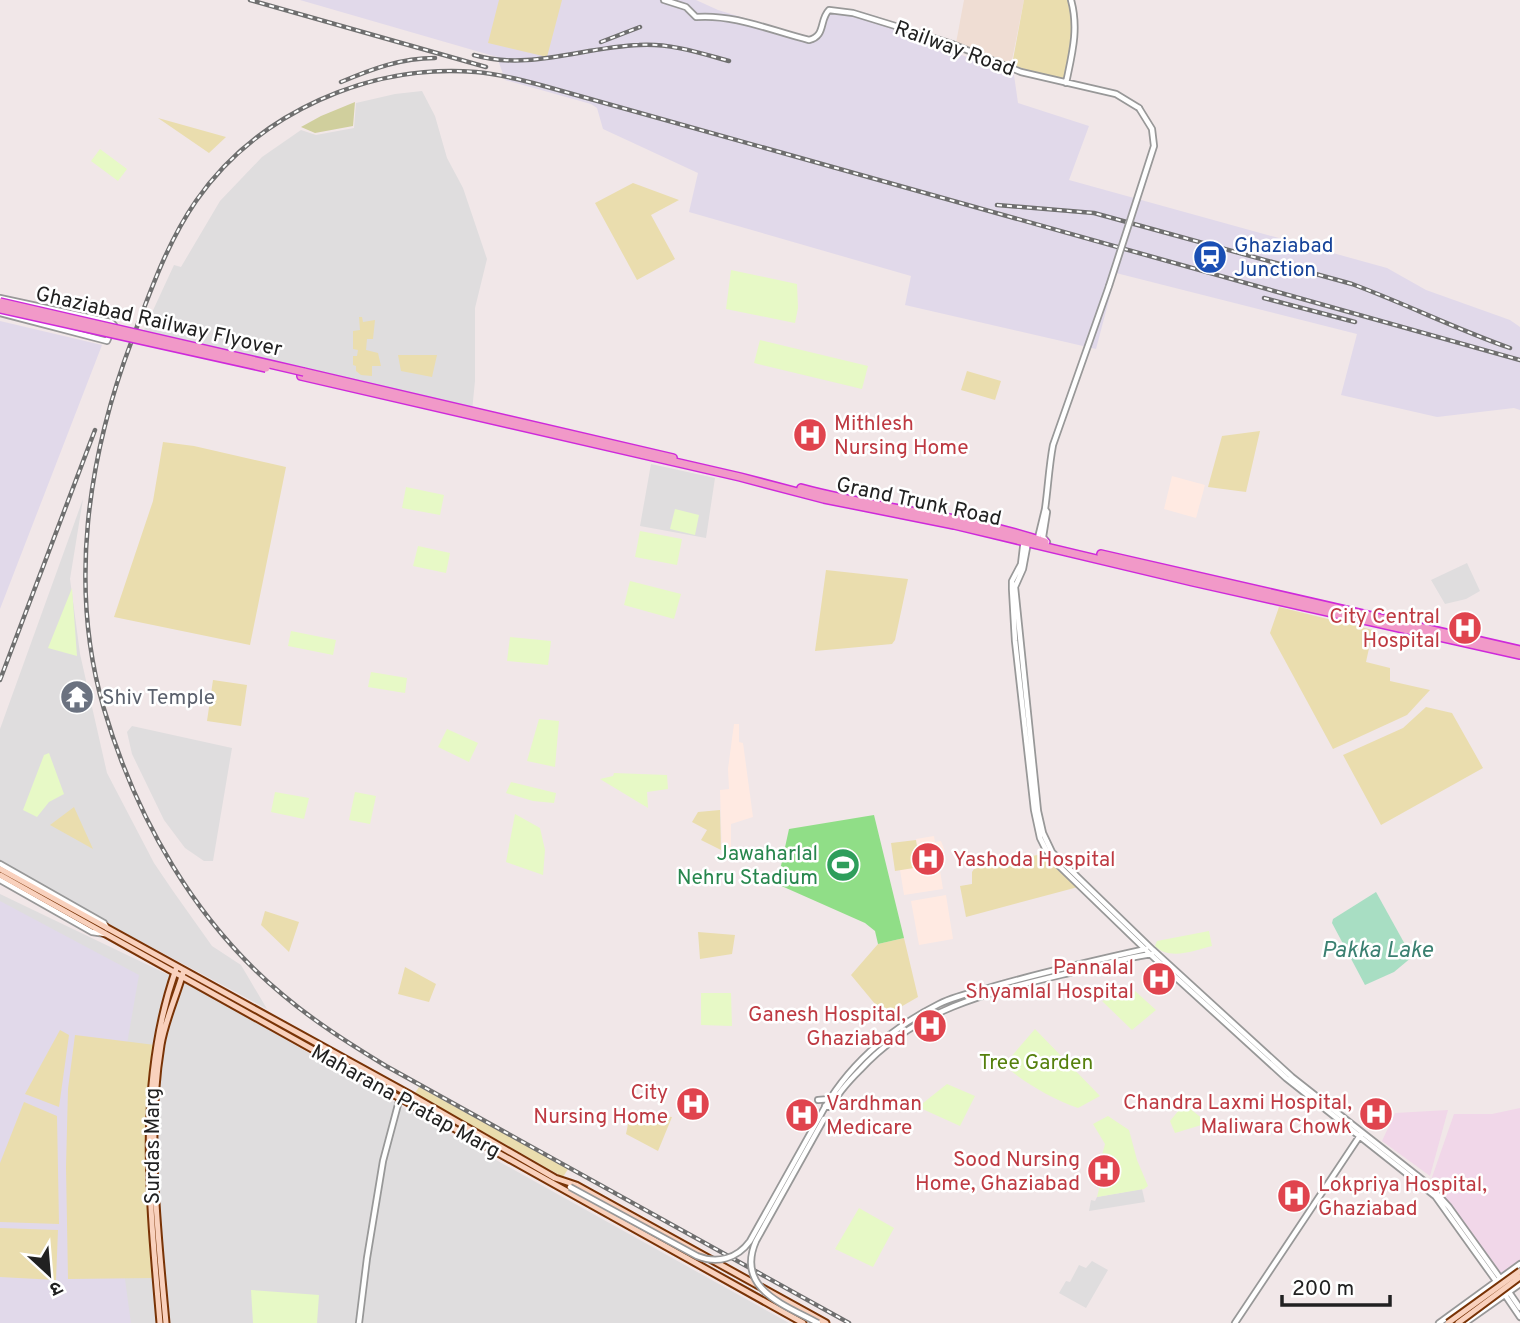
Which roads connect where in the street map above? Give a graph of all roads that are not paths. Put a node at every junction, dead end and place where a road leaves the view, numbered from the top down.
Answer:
1 (664, 0) edge
2 (1071, 0) edge
3 (1066, 83) junction
4 (0, 300) edge
5 (0, 311) edge
6 (307, 375) junction
7 (1045, 509) junction
8 (1030, 540) junction
9 (1048, 543) junction
10 (1289, 600) junction
11 (1520, 652) edge
12 (0, 866) edge
13 (0, 877) edge
14 (12, 879) junction
15 (106, 932) junction
16 (1151, 951) junction
17 (176, 969) junction
18 (183, 973) junction
19 (159, 1042) junction
20 (359, 1071) junction
21 (400, 1097) junction
22 (830, 1099) junction
23 (818, 1100) dead end
24 (828, 1106) junction
25 (822, 1118) junction
26 (451, 1122) junction
27 (1360, 1135) junction
28 (496, 1148) junction
29 (561, 1181) junction
30 (704, 1254) junction
31 (699, 1264) junction
32 (1520, 1264) edge
33 (1520, 1271) edge
34 (1509, 1272) junction
35 (1520, 1277) edge
36 (1498, 1279) junction
37 (160, 1283) junction
38 (1519, 1285) edge
39 (1486, 1288) junction
40 (1507, 1293) junction
41 (1496, 1301) junction
42 (1520, 1308) edge
43 (1520, 1317) edge
44 (160, 1323) edge
45 (166, 1323) edge
46 (359, 1323) edge
47 (803, 1323) edge
48 (818, 1323) edge
49 (826, 1323) edge
50 (1235, 1323) edge
51 (1439, 1323) edge
52 (1448, 1323) edge
53 (1458, 1323) edge
54 (1465, 1323) edge

1 - 3 street, Railway Road
2 - 3 street
3 - 7 street, Railway Road, bridge
4 - 5 street
4 - 6 highway, Ghaziabad Railway Flyover, bridge
5 - 6 highway, Ghaziabad Railway Flyover, bridge
6 - 8 highway, Grand Trunk Road
7 - 8 street
7 - 9 street
8 - 9 highway, Grand Trunk Road
8 - 10 highway, Grand Trunk Road
8 - 16 street
9 - 10 highway, Grand Trunk Road
10 - 11 highway, Grand Trunk Road
10 - 11 highway, Grand Trunk Road
12 - 14 main road
12 - 15 street
13 - 14 main road
13 - 15 street
14 - 15 main road, Maharana Pratap Marg
15 - 17 main road, Maharana Pratap Marg
16 - 22 street
16 - 24 street
16 - 27 street
17 - 18 main road, Maharana Pratap Marg
17 - 19 main road, Surdas Marg
18 - 19 main road, Surdas Marg
18 - 20 main road, Maharana Pratap Marg
18 - 20 main road, Maharana Pratap Marg
19 - 37 main road, Surdas Marg
20 - 21 main road, Maharana Pratap Marg
20 - 26 main road, Maharana Pratap Marg
21 - 26 main road, Maharana Pratap Marg
21 - 46 street
22 - 23 street
22 - 24 street
24 - 25 street
25 - 29 street, bridge
25 - 48 street, bridge
26 - 28 main road, Maharana Pratap Marg
27 - 36 street
27 - 50 street
28 - 29 main road, Maharana Pratap Marg
28 - 31 main road, Maharana Pratap Marg
29 - 30 main road, Maharana Pratap Marg
30 - 31 main road
30 - 49 main road, Maharana Pratap Marg
31 - 47 main road, Maharana Pratap Marg
32 - 34 street
33 - 52 main road, bridge
34 - 36 street
34 - 38 street
35 - 53 main road, bridge
36 - 39 street
37 - 44 main road, Surdas Marg
37 - 45 main road, Surdas Marg
38 - 40 street
39 - 41 street
39 - 51 street
40 - 41 street
40 - 42 street
40 - 43 street
41 - 54 street

